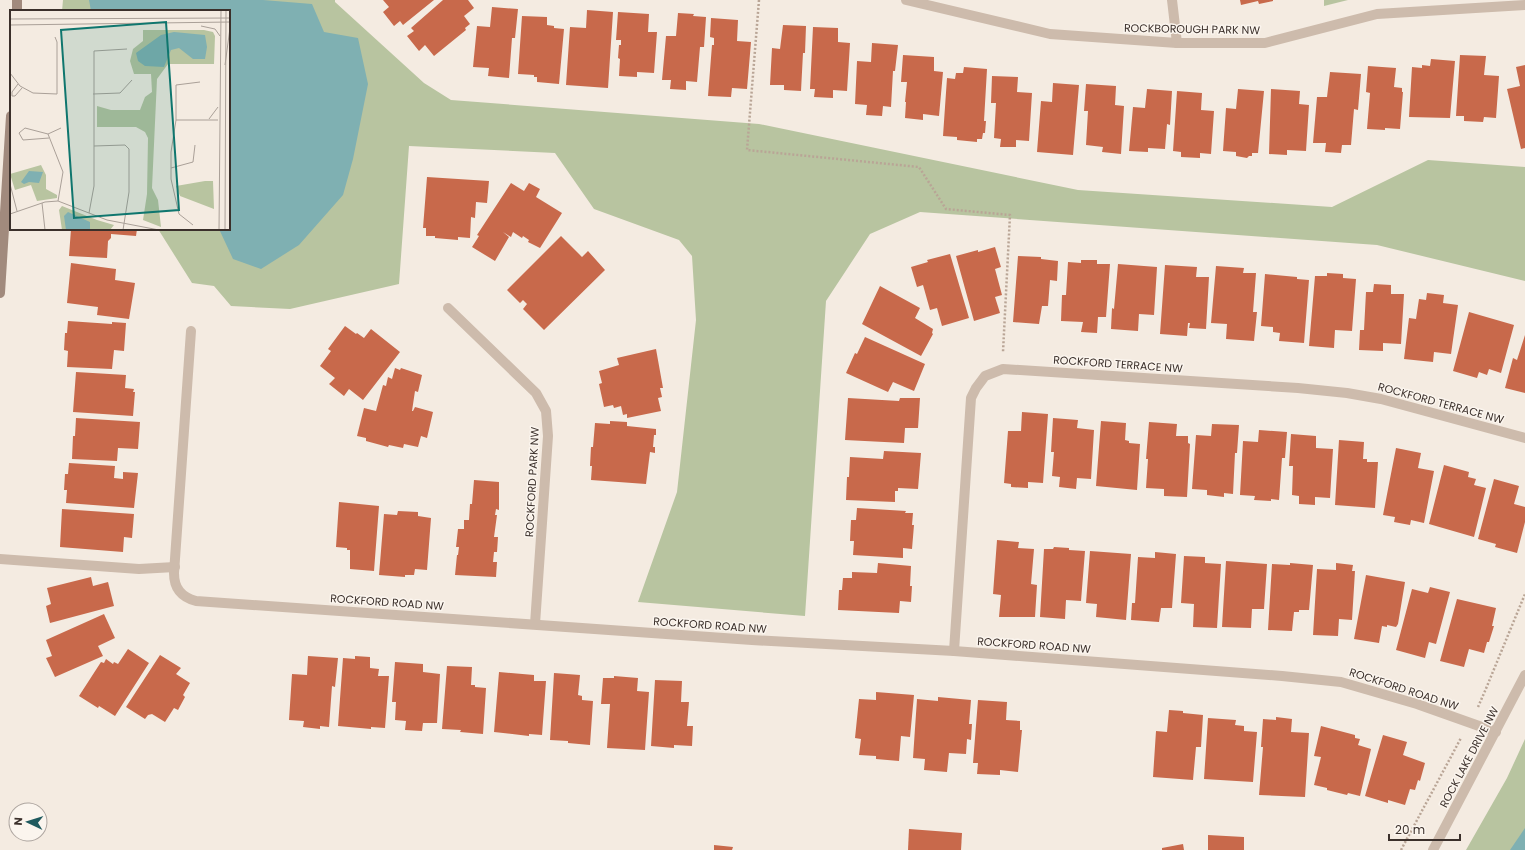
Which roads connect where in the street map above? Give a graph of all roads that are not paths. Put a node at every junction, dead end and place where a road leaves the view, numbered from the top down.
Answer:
1 (906, 0) edge
2 (1172, 0) edge
3 (1525, 5) edge
4 (1178, 43) junction
5 (10, 132) edge
6 (0, 293) edge
7 (448, 308) dead end
8 (191, 331) dead end
9 (1525, 438) edge
10 (0, 559) edge
11 (175, 567) junction
12 (535, 624) junction
13 (954, 651) junction
14 (1525, 675) edge
15 (1496, 732) junction
16 (1433, 850) edge

1 - 4 street, ROCKBOROUGH PARK NW
2 - 4 street
3 - 4 street, ROCKBOROUGH PARK NW
5 - 6 main road
7 - 12 street, ROCKFORD PARK NW
8 - 11 street, ROCKFORD ROAD NW
9 - 13 street, ROCKFORD TERRACE NW
10 - 11 street
11 - 12 street, ROCKFORD ROAD NW
12 - 13 street, ROCKFORD ROAD NW
13 - 15 street, ROCKFORD ROAD NW
14 - 15 street, ROCK LAKE DRIVE NW
15 - 16 street, ROCK LAKE DRIVE NW

